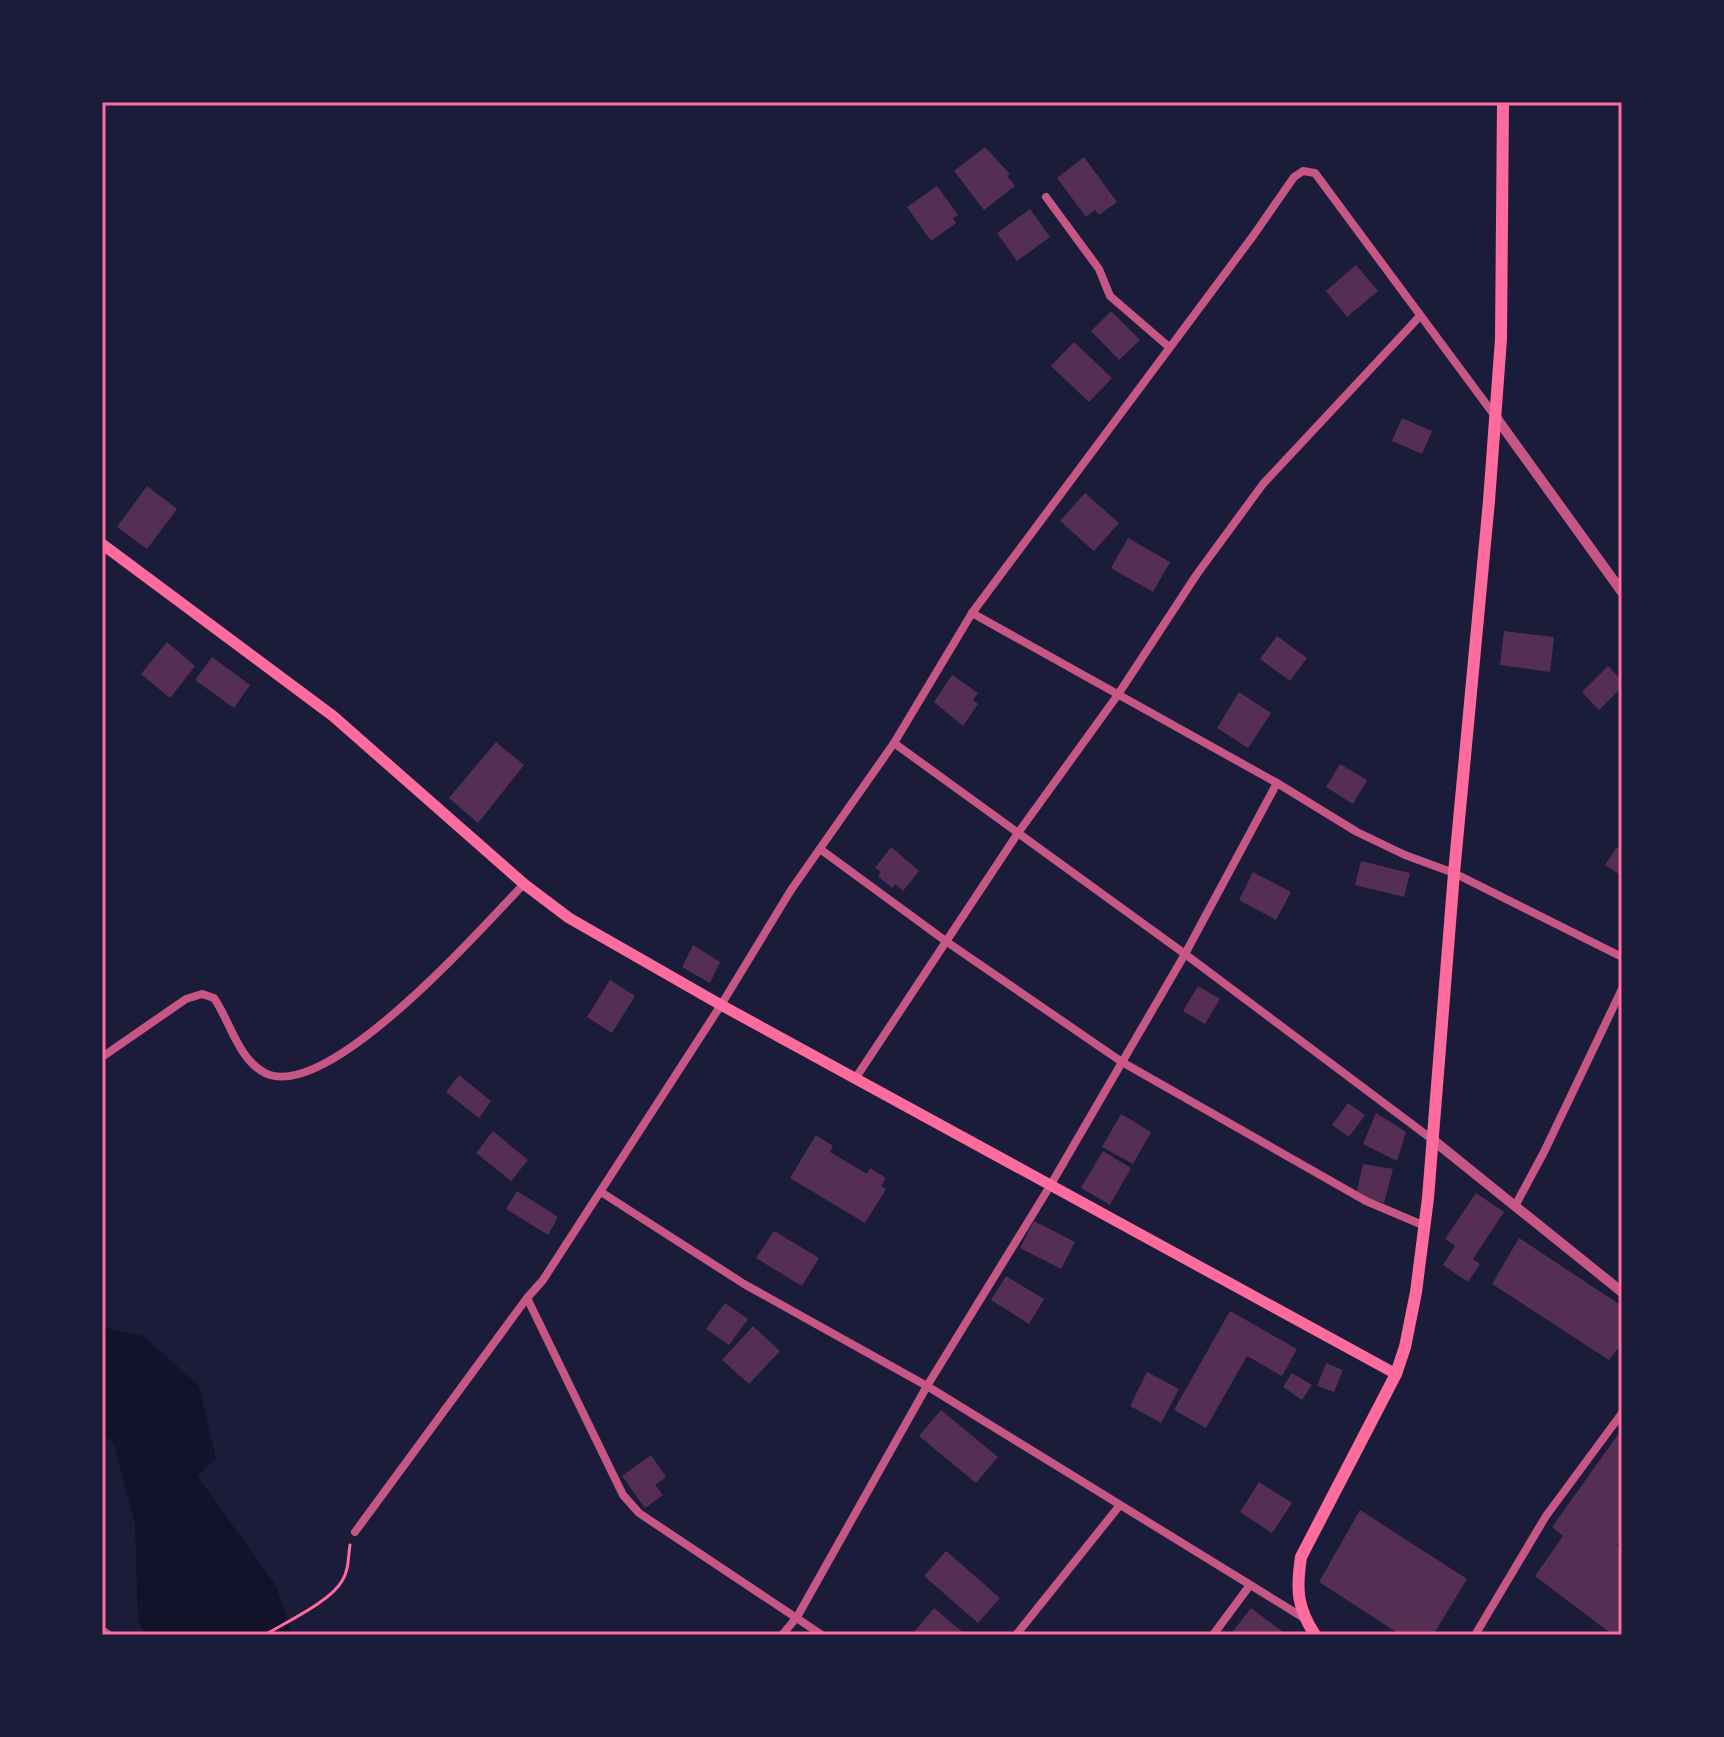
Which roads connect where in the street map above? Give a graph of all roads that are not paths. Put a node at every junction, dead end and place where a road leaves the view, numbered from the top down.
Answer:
1 (1503, 102) edge
2 (1046, 197) dead end
3 (1420, 316) junction
4 (1169, 347) junction
5 (1495, 416) junction
6 (102, 544) edge
7 (1622, 592) edge
8 (972, 613) junction
9 (1117, 696) junction
10 (894, 743) junction
11 (1277, 783) junction
12 (1018, 833) junction
13 (820, 849) junction
14 (1454, 873) junction
15 (524, 884) junction
16 (947, 942) junction
17 (1185, 954) junction
18 (1622, 957) edge
19 (1622, 989) edge
20 (721, 1005) junction
21 (102, 1057) edge
22 (1122, 1062) junction
23 (855, 1079) junction
24 (1433, 1140) junction
25 (1050, 1186) junction
26 (601, 1192) junction
27 (1515, 1206) junction
28 (1425, 1226) junction
29 (1622, 1292) edge
30 (527, 1298) junction
31 (1396, 1374) junction
32 (927, 1386) junction
33 (1622, 1413) edge
34 (1120, 1505) junction
35 (355, 1532) road end
36 (1250, 1585) junction
37 (797, 1617) junction
38 (1304, 1618) junction
39 (102, 1630) edge
40 (109, 1635) edge
41 (782, 1635) edge
42 (822, 1635) edge
43 (1016, 1635) edge
44 (1213, 1635) edge
45 (1315, 1635) edge
46 (1475, 1635) edge

1 - 5 main road
2 - 4 street
3 - 4 street
3 - 5 street
3 - 9 street
4 - 8 street
5 - 7 street
5 - 14 main road
6 - 15 main road
8 - 9 street
8 - 10 street
9 - 11 street
9 - 12 street
10 - 12 street
10 - 13 street
11 - 14 street
11 - 17 street
12 - 16 street
12 - 17 street
13 - 16 street
13 - 20 street
14 - 18 street
14 - 24 main road
15 - 20 main road
15 - 21 street
16 - 22 street
16 - 23 street
17 - 22 street
17 - 24 street
19 - 27 street
20 - 23 main road
20 - 26 street
22 - 25 street
22 - 28 street
23 - 25 main road
24 - 27 street
24 - 28 main road
25 - 31 main road
25 - 32 street
26 - 30 street
26 - 32 street
27 - 29 street
28 - 31 main road
30 - 35 street
30 - 37 street
31 - 38 main road
32 - 34 street
32 - 37 street
33 - 46 street
34 - 36 street
34 - 43 street
36 - 38 street
36 - 44 street
37 - 41 street
37 - 42 street
38 - 45 main road
39 - 40 street

